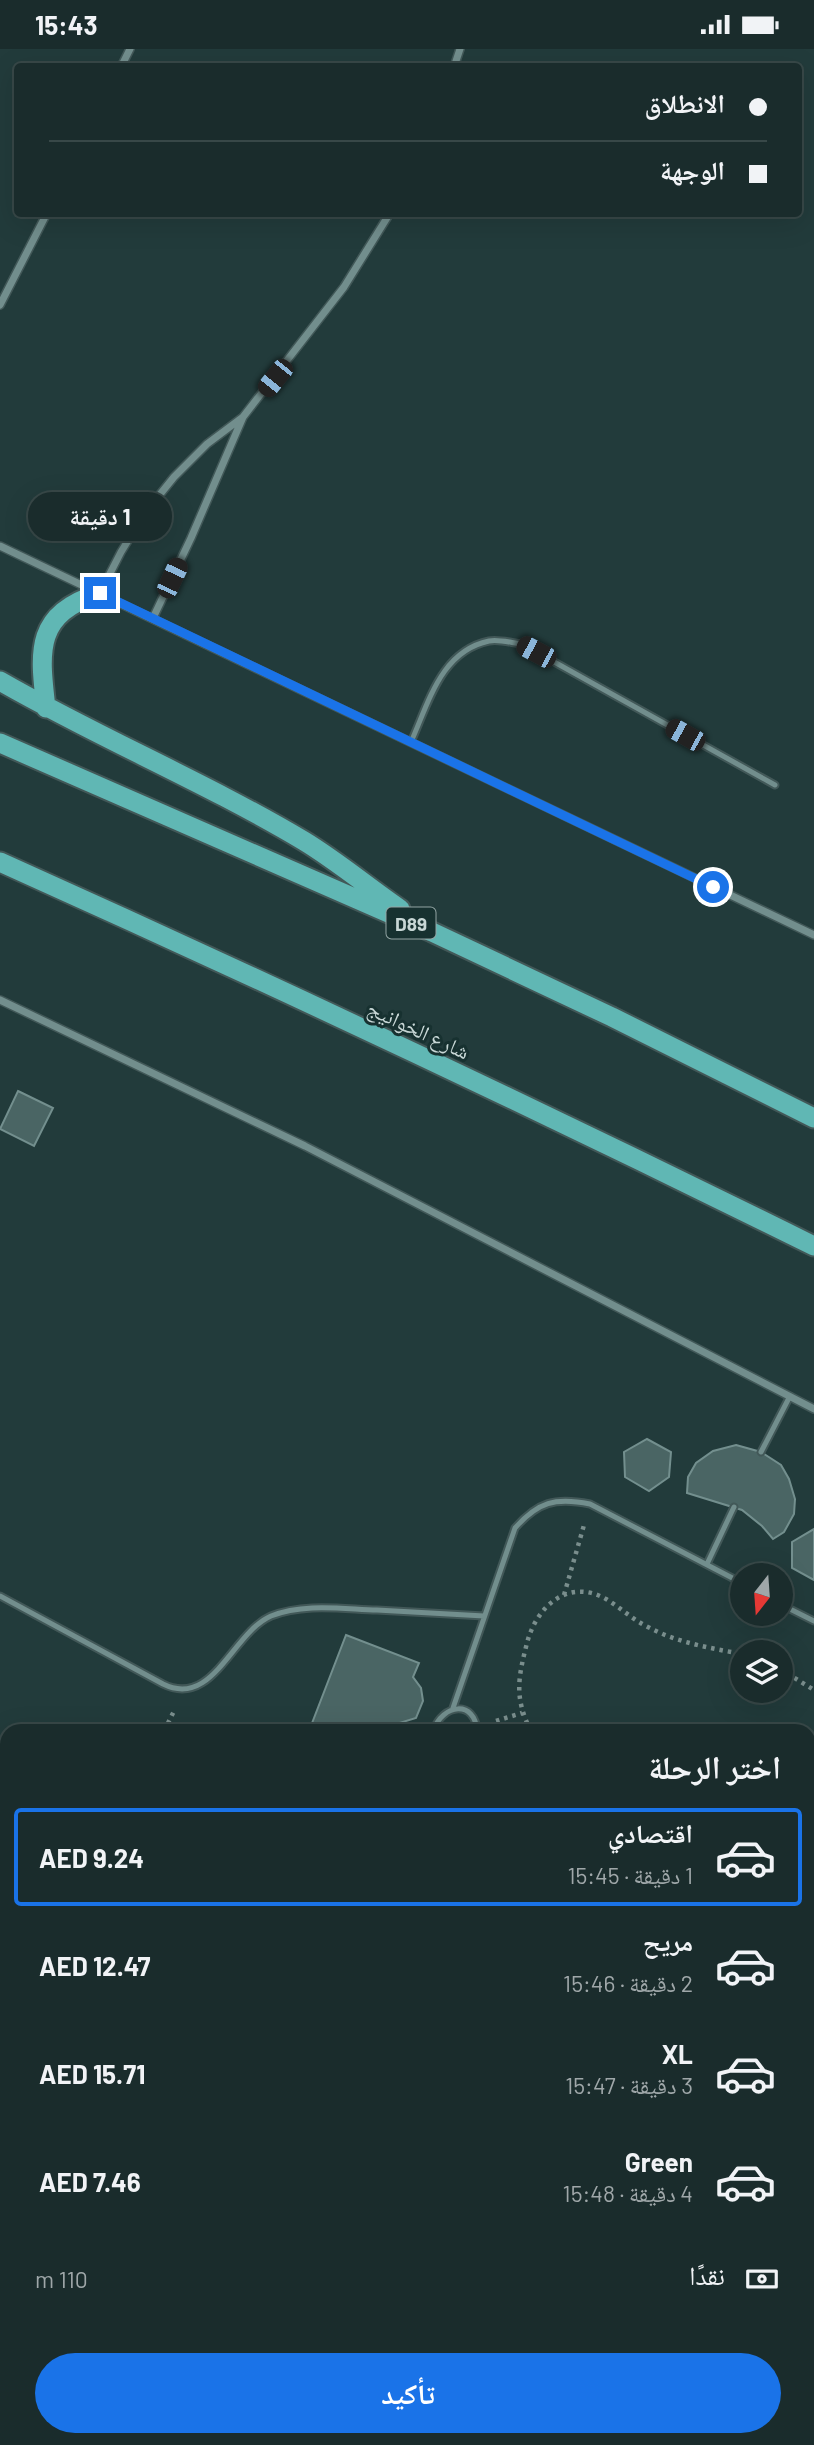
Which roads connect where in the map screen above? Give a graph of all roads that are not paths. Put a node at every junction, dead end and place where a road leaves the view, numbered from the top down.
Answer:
1 (45, 217) edge
2 (388, 217) edge
3 (0, 305) edge
4 (243, 417) junction
5 (0, 546) edge
6 (100, 593) junction
7 (153, 618) junction
8 (0, 681) edge
9 (46, 708) junction
10 (411, 742) junction
11 (0, 743) edge
12 (775, 785) dead end
13 (0, 862) edge
14 (432, 932) junction
15 (814, 935) edge
16 (0, 1000) edge
17 (814, 1118) edge
18 (814, 1246) edge
19 (790, 1397) junction
20 (814, 1409) edge
21 (761, 1453) dead end
22 (734, 1507) dead end
23 (707, 1565) junction
24 (730, 1577) edge
25 (0, 1595) edge
26 (793, 1610) edge
27 (484, 1616) junction
28 (814, 1621) edge
29 (453, 1708) junction
30 (437, 1724) edge
31 (475, 1724) edge

1 - 3 street
2 - 4 street
4 - 6 street
4 - 7 street
5 - 6 street
6 - 7 street
6 - 9 highway
7 - 10 street
8 - 9 highway
9 - 14 highway
10 - 12 lane
10 - 15 street
11 - 14 highway, D89
13 - 18 highway, شارع الخوانيج
14 - 17 highway, D89
16 - 19 street
19 - 20 street
19 - 21 lane
22 - 23 lane
23 - 24 lane
23 - 27 lane
25 - 27 lane
26 - 28 lane
27 - 29 lane
29 - 30 lane
29 - 31 lane

